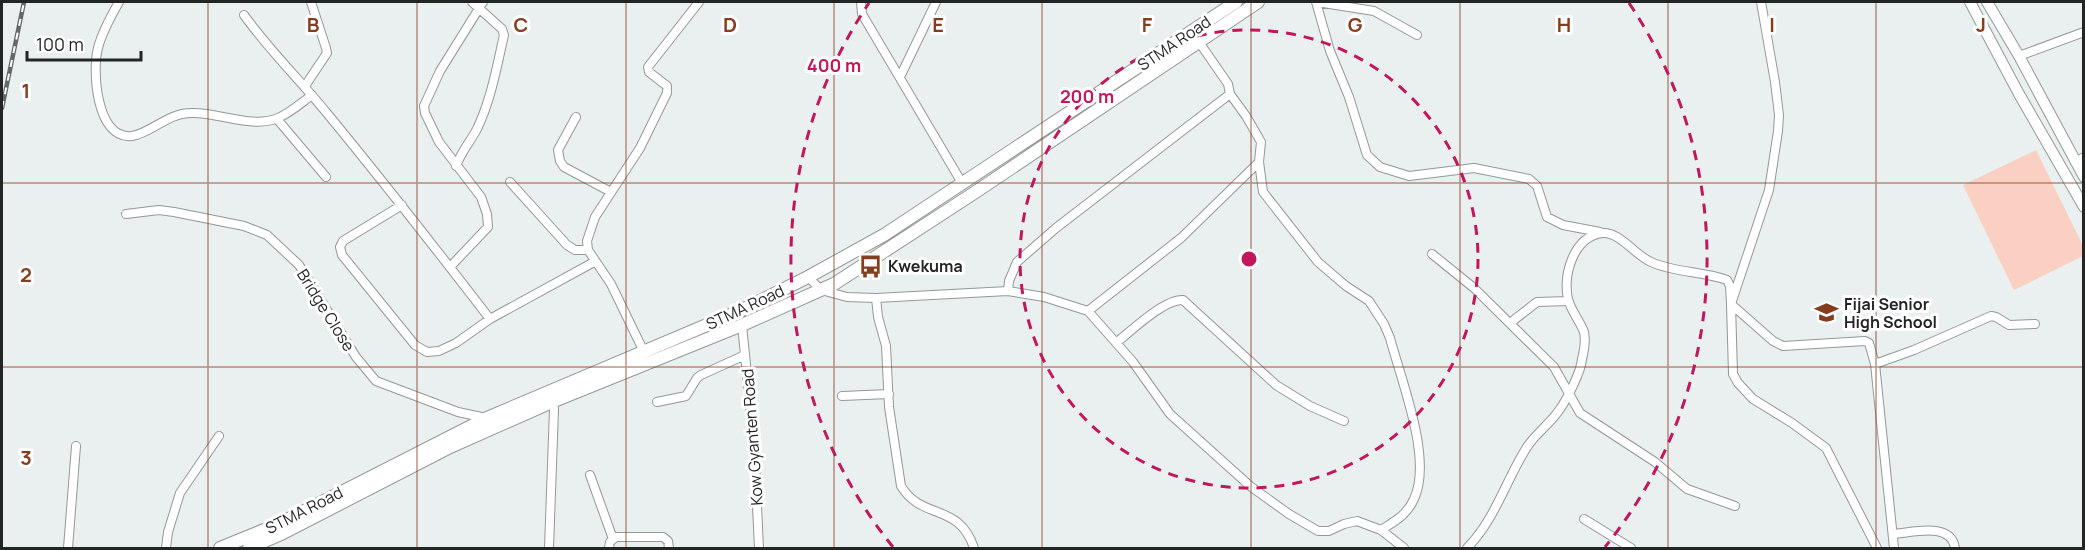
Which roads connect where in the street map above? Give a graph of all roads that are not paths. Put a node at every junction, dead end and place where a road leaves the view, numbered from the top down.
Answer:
1 (119, 2) edge
2 (311, 2) edge
3 (699, 2) edge
4 (861, 2) edge
5 (936, 2) edge
6 (1236, 2) edge
7 (1258, 2) edge
8 (1316, 2) edge
9 (1761, 2) edge
10 (1970, 2) edge
11 (1987, 2) edge
12 (478, 4) edge
13 (244, 15) dead end
14 (2084, 32) edge
15 (1418, 35) dead end
16 (1199, 42) junction
17 (2019, 56) junction
18 (900, 77) junction
19 (305, 86) junction
20 (1230, 94) junction
21 (312, 95) junction
22 (576, 117) dead end
23 (277, 119) junction
24 (2079, 159) edge
25 (1259, 162) junction
26 (456, 166) junction
27 (326, 177) dead end
28 (2084, 177) edge
29 (510, 182) dead end
30 (962, 183) junction
31 (611, 192) junction
32 (402, 205) junction
33 (2084, 207) edge
34 (126, 214) dead end
35 (1615, 234) junction
36 (588, 250) junction
37 (1432, 254) dead end
38 (594, 262) junction
39 (450, 267) junction
40 (808, 278) junction
41 (821, 290) junction
42 (1008, 291) junction
43 (876, 298) junction
44 (1568, 301) junction
45 (1731, 304) junction
46 (1088, 311) junction
47 (490, 319) junction
48 (1510, 323) junction
49 (2035, 324) dead end
50 (742, 325) junction
51 (1116, 343) junction
52 (644, 352) junction
53 (745, 355) junction
54 (1875, 363) junction
55 (1569, 392) junction
56 (889, 394) junction
57 (552, 396) junction
58 (842, 396) dead end
59 (657, 402) dead end
60 (487, 418) junction
61 (1344, 421) dead end
62 (219, 436) dead end
63 (76, 446) dead end
64 (590, 475) dead end
65 (1735, 506) dead end
66 (1584, 519) dead end
67 (1381, 530) junction
68 (1893, 534) junction
69 (613, 539) junction
70 (68, 549) edge
71 (166, 549) edge
72 (220, 549) edge
73 (249, 549) edge
74 (549, 549) edge
75 (609, 549) edge
76 (669, 549) edge
77 (759, 549) edge
78 (974, 549) edge
79 (1404, 549) edge
80 (1467, 549) edge
81 (1631, 549) edge
82 (1877, 549) edge
83 (1894, 549) edge
84 (1955, 549) edge

1 - 23 street
2 - 19 street
3 - 31 street
4 - 18 street
5 - 18 street
6 - 30 main road, STMA Road
7 - 16 main road, STMA Road
8 - 15 street
8 - 35 street
9 - 45 street
10 - 33 street
11 - 17 street
12 - 26 street
12 - 26 street
13 - 19 street
14 - 17 street
16 - 20 street
16 - 41 main road, STMA Road
17 - 24 street
18 - 30 street
19 - 21 street
20 - 25 street
20 - 42 street
21 - 23 street
21 - 32 street
22 - 31 street
23 - 27 street
24 - 28 street
25 - 46 street
25 - 67 street
26 - 39 street
29 - 36 street
30 - 40 main road, STMA Road
31 - 36 street
32 - 39 street
32 - 47 street
34 - 60 street, Bridge Close
35 - 44 street
35 - 45 street
36 - 38 street
37 - 48 street
38 - 47 street
38 - 52 street
39 - 47 street
40 - 41 street
40 - 52 main road, STMA Road
41 - 43 street
41 - 50 main road, STMA Road
42 - 43 street
42 - 46 street
43 - 56 street
44 - 48 street
44 - 55 street
45 - 54 street
45 - 82 street
46 - 51 street
48 - 55 street
49 - 54 street
50 - 53 street, Kow Gyanten Road
50 - 57 main road, STMA Road
51 - 61 street
51 - 67 street
52 - 57 main road, STMA Road
53 - 59 street
53 - 77 street, Kow Gyanten Road
54 - 68 street
55 - 65 street
55 - 80 street
56 - 58 street
56 - 78 street
57 - 60 main road, STMA Road
57 - 73 main road, STMA Road
57 - 74 street
60 - 72 main road, STMA Road
62 - 71 street
63 - 70 street
64 - 69 street
66 - 81 street
67 - 79 street
68 - 83 street
68 - 84 street
69 - 75 street
69 - 76 street

